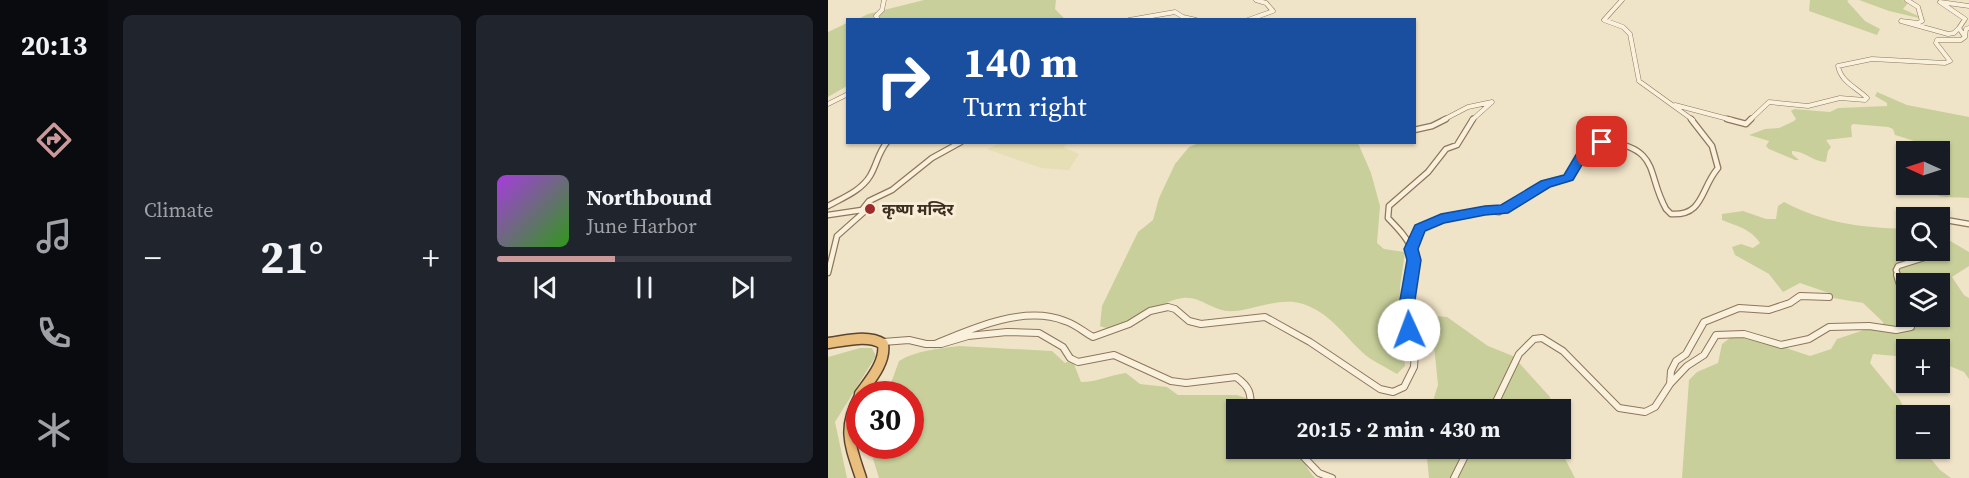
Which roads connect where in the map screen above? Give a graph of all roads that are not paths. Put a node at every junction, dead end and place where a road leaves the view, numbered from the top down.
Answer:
1 (884, 0) edge
2 (1256, 0) edge
3 (1622, 0) edge
4 (1907, 0) edge
5 (1969, 6) edge
6 (877, 18) edge
7 (1140, 18) edge
8 (1187, 18) edge
9 (1254, 18) edge
10 (1959, 28) junction
11 (1969, 28) edge
12 (1965, 37) junction
13 (846, 95) edge
14 (828, 104) edge
15 (1673, 105) junction
16 (1416, 130) edge
17 (885, 144) edge
18 (957, 144) edge
19 (828, 206) edge
20 (862, 210) junction
21 (828, 214) edge
22 (1950, 221) edge
23 (1969, 224) edge
24 (1411, 249) junction
25 (1914, 261) edge
26 (828, 273) edge
27 (1897, 273) edge
28 (1829, 297) dead end
29 (1911, 327) edge
30 (829, 342) edge
31 (882, 342) junction
32 (935, 344) junction
33 (869, 381) edge
34 (1670, 384) junction
35 (1251, 399) edge
36 (1497, 399) edge
37 (855, 459) edge
38 (1306, 459) edge
39 (1464, 459) edge
40 (861, 478) edge
41 (1332, 478) edge
42 (1454, 478) edge

1 - 6 street
2 - 9 street
3 - 15 street
4 - 10 street
5 - 10 street
7 - 8 street
10 - 12 street
11 - 12 street
12 - 15 street
13 - 14 street
15 - 24 street
16 - 24 street
17 - 19 street
18 - 20 street
20 - 21 street
20 - 26 street
22 - 23 street
24 - 32 street
25 - 27 street
28 - 34 street
29 - 34 street
30 - 31 highway
31 - 32 street
31 - 33 highway
32 - 35 street
34 - 36 street
37 - 40 highway
38 - 41 street
39 - 42 street

